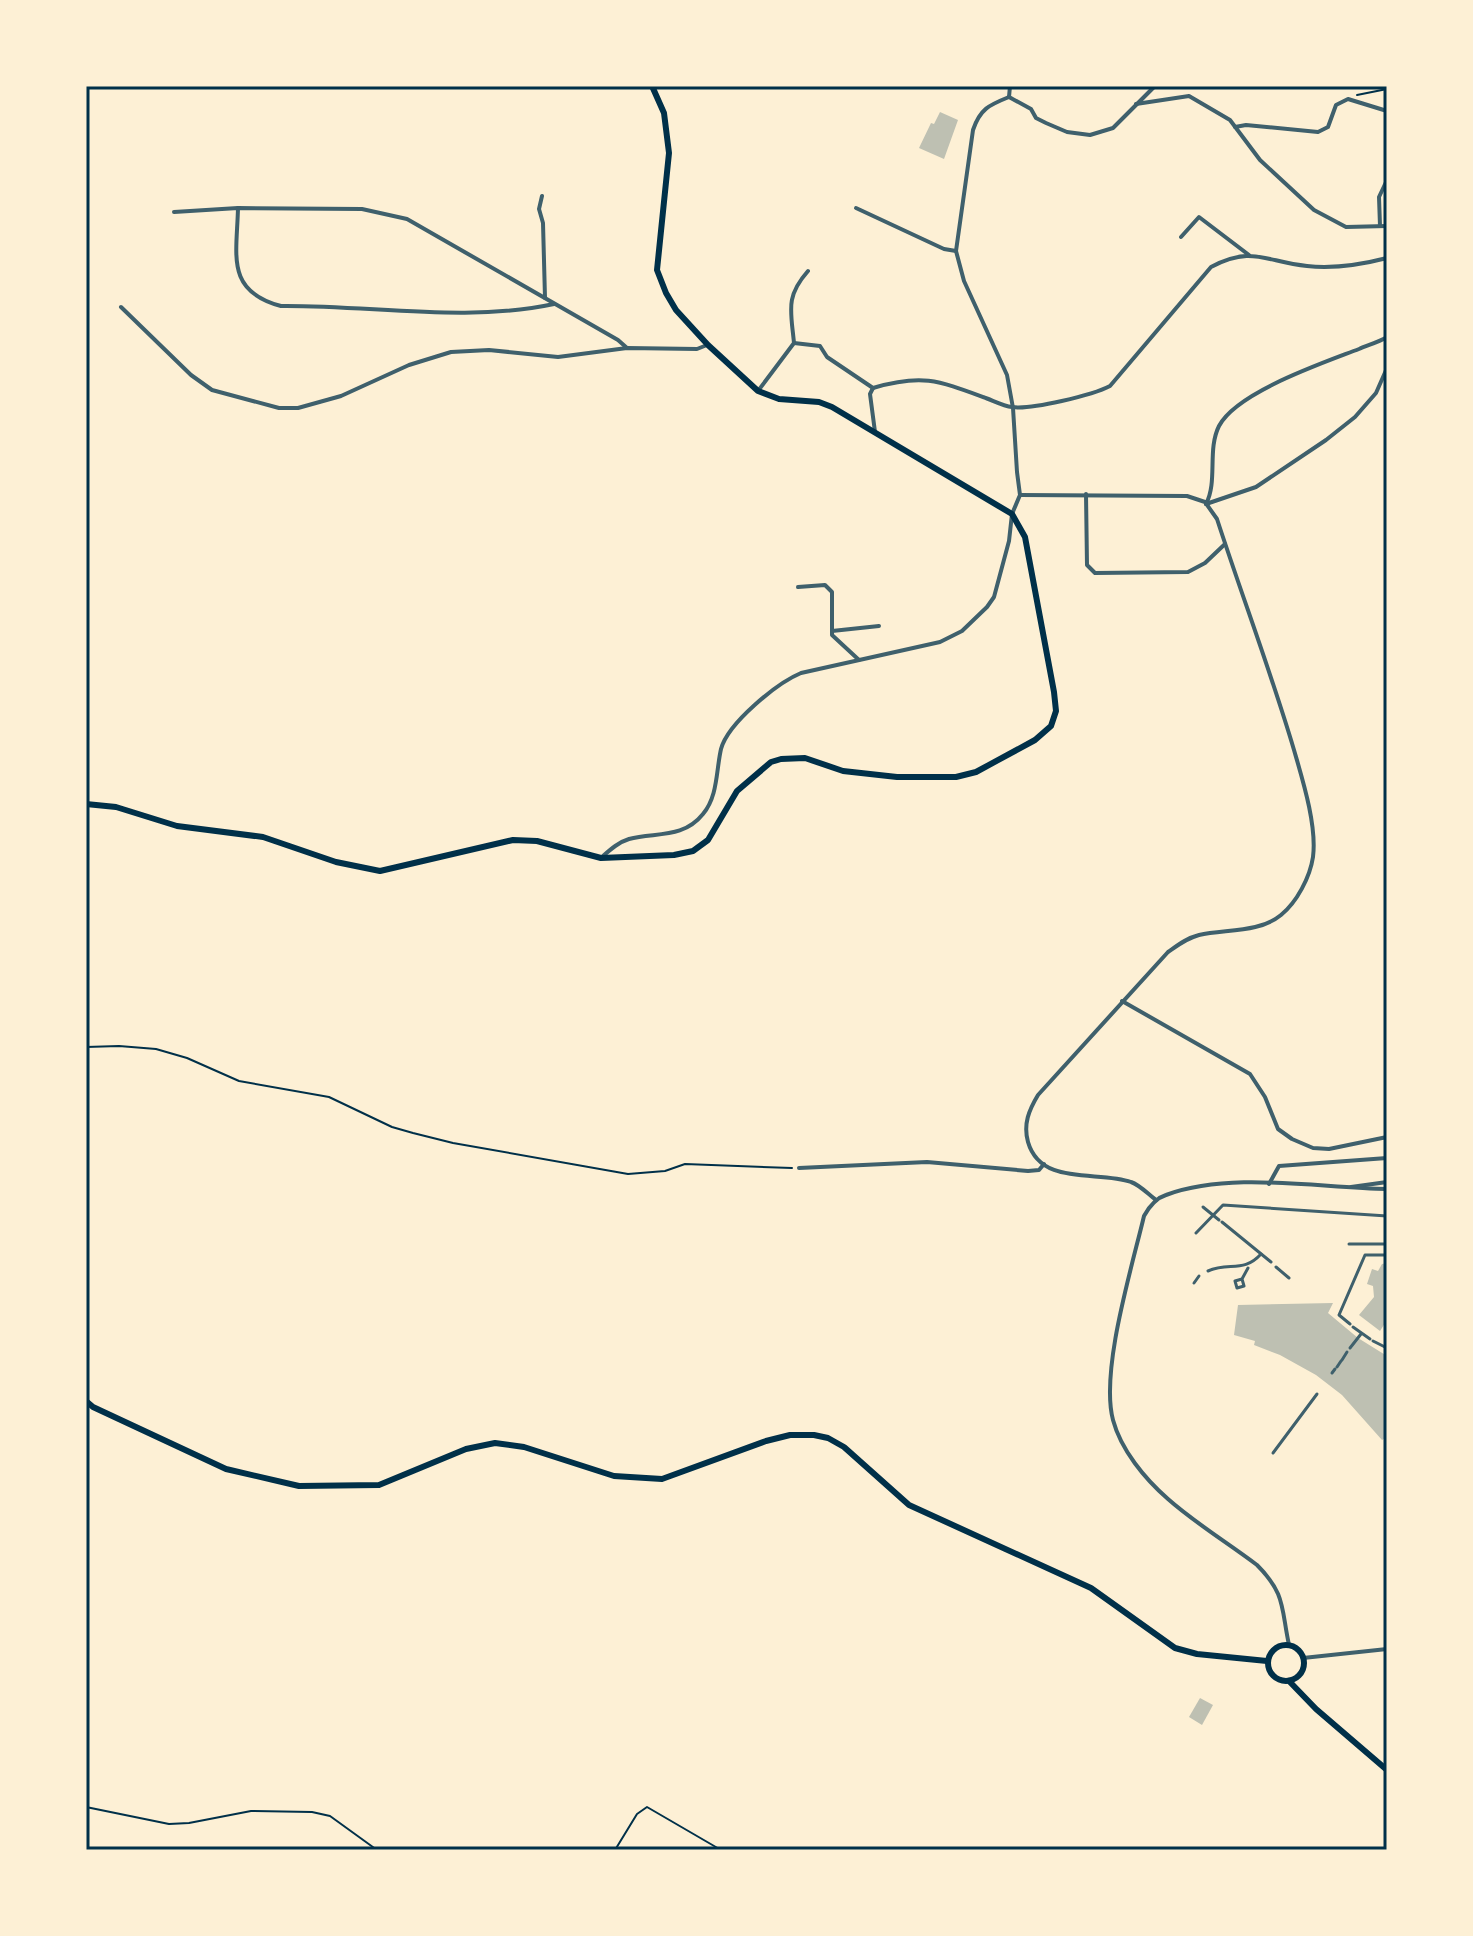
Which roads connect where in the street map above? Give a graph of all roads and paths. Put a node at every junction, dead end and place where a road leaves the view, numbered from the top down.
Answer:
1 (652, 86) edge
2 (1010, 86) edge
3 (1155, 86) edge
4 (1387, 89) edge
5 (1009, 97) junction
6 (1348, 99) junction
7 (1136, 104) junction
8 (1387, 111) edge
9 (1235, 127) junction
10 (1387, 180) edge
11 (542, 196) dead end
12 (238, 208) junction
13 (856, 208) dead end
14 (174, 212) dead end
15 (1380, 226) junction
16 (1387, 226) edge
17 (1181, 237) dead end
18 (956, 251) junction
19 (1249, 255) junction
20 (1387, 258) edge
21 (808, 271) dead end
22 (545, 298) junction
23 (554, 304) junction
24 (121, 307) dead end
25 (1387, 337) edge
26 (794, 343) junction
27 (708, 345) junction
28 (627, 348) junction
29 (1387, 368) edge
30 (873, 388) junction
31 (758, 391) junction
32 (1013, 408) junction
33 (875, 433) junction
34 (1086, 494) junction
35 (1020, 495) junction
36 (1206, 504) junction
37 (1012, 514) junction
38 (1225, 544) junction
39 (798, 587) dead end
40 (879, 626) dead end
41 (832, 631) junction
42 (859, 660) junction
43 (86, 804) edge
44 (601, 858) junction
45 (1122, 1001) junction
46 (86, 1047) edge
47 (1387, 1137) edge
48 (1387, 1158) edge
49 (1044, 1164) junction
50 (799, 1168) joint
51 (1387, 1182) edge
52 (1269, 1184) junction
53 (1344, 1188) junction
54 (1387, 1189) edge
55 (1156, 1200) junction
56 (1203, 1207) dead end
57 (1215, 1216) junction
58 (1387, 1216) edge
59 (1196, 1233) dead end
60 (1349, 1244) dead end
61 (1387, 1244) edge
62 (1261, 1254) junction
63 (1387, 1255) edge
64 (1271, 1262) dead end
65 (1249, 1266) junction
66 (1276, 1267) dead end
67 (1208, 1271) dead end
68 (1199, 1276) dead end
69 (1289, 1278) dead end
70 (1242, 1279) dead end
71 (1194, 1283) dead end
72 (1361, 1334) junction
73 (1387, 1348) edge
74 (1335, 1370) dead end
75 (1317, 1394) dead end
76 (86, 1401) edge
77 (1273, 1453) dead end
78 (1289, 1645) junction
79 (1387, 1649) edge
80 (1303, 1658) junction
81 (1267, 1661) junction
82 (1289, 1681) junction
83 (1387, 1770) edge
84 (86, 1807) edge
85 (377, 1850) edge
86 (615, 1850) edge
87 (721, 1850) edge

1 - 27 main road
2 - 5 street
3 - 7 street
4 - 6 path
5 - 7 street
5 - 18 street
6 - 8 street
6 - 9 street
7 - 9 street
9 - 15 street
10 - 15 street
11 - 22 street
12 - 14 street
12 - 22 street
12 - 23 street
13 - 18 street
15 - 16 street
17 - 19 street
18 - 32 street
19 - 20 street
19 - 32 street
21 - 26 street
22 - 23 street
23 - 28 street
24 - 28 street
25 - 36 street
26 - 30 street
26 - 31 street
27 - 28 street
27 - 31 main road
29 - 36 street
30 - 32 street
30 - 33 street
31 - 33 main road
32 - 35 street
33 - 37 main road
34 - 35 street
34 - 36 street
34 - 38 street
35 - 37 street
36 - 38 street
37 - 42 street
37 - 44 main road
38 - 45 street
39 - 41 street
40 - 41 street
41 - 42 street
42 - 44 street
43 - 44 main road
45 - 47 street
45 - 49 street
46 - 50 path
48 - 52 street
49 - 50 street
49 - 55 street
51 - 53 street
52 - 53 street
52 - 55 street
53 - 54 street
55 - 78 street
56 - 57 street
57 - 58 street
57 - 59 street
57 - 62 street
60 - 61 street
62 - 64 street
62 - 65 street
63 - 72 street
65 - 67 street
65 - 70 street
66 - 69 street
68 - 71 street
72 - 73 street
72 - 74 street
75 - 77 street
76 - 81 main road
78 - 80 main road
78 - 81 main road
79 - 80 street
80 - 82 main road
81 - 82 main road
82 - 83 main road
84 - 85 path
86 - 87 path

